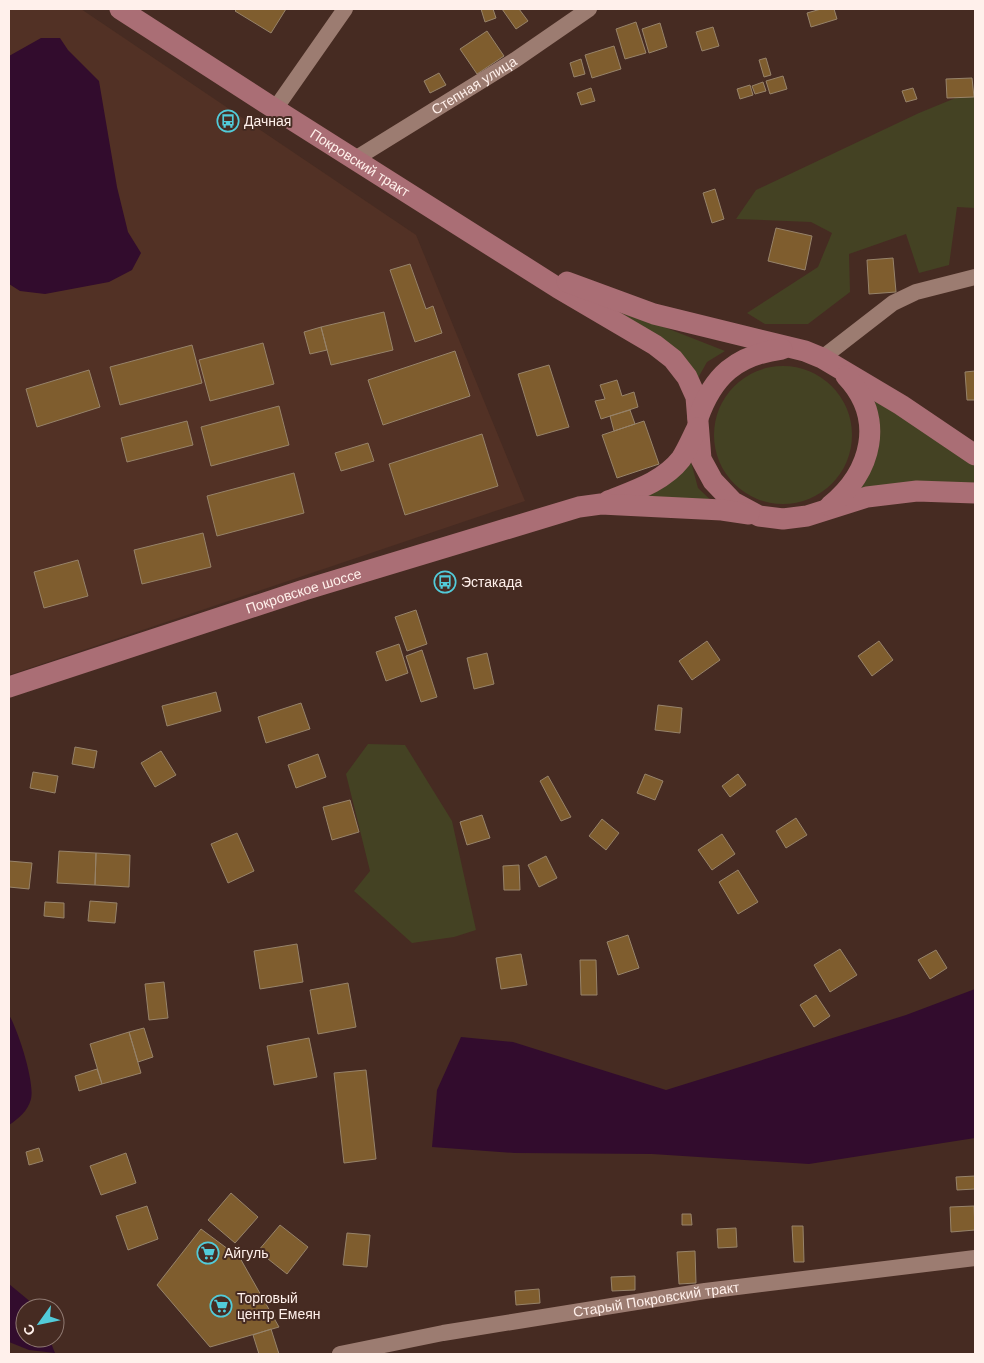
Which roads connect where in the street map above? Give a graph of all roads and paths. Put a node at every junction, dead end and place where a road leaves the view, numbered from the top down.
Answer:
1 (120, 9) edge
2 (345, 9) edge
3 (590, 9) edge
4 (275, 110) junction
5 (356, 159) junction
6 (524, 266) junction
7 (975, 277) edge
8 (787, 349) junction
9 (830, 362) junction
10 (697, 423) junction
11 (975, 455) edge
12 (975, 493) edge
13 (601, 504) junction
14 (759, 516) junction
15 (807, 516) junction
16 (9, 687) edge
17 (975, 1258) edge
18 (340, 1354) edge

1 - 4 main road, Покровский тракт
2 - 4 street
3 - 5 street, Степная улица
4 - 5 main road, Покровский тракт
5 - 6 main road, Покровский тракт
6 - 8 main road
6 - 10 main road
7 - 9 street
8 - 9 main road
8 - 10 main road
9 - 11 main road
9 - 15 main road
10 - 13 main road, Покровское шоссе
10 - 14 main road
12 - 15 main road
13 - 14 main road, Покровское шоссе
13 - 16 main road, Покровское шоссе
14 - 15 main road
17 - 18 street, Старый Покровский тракт

